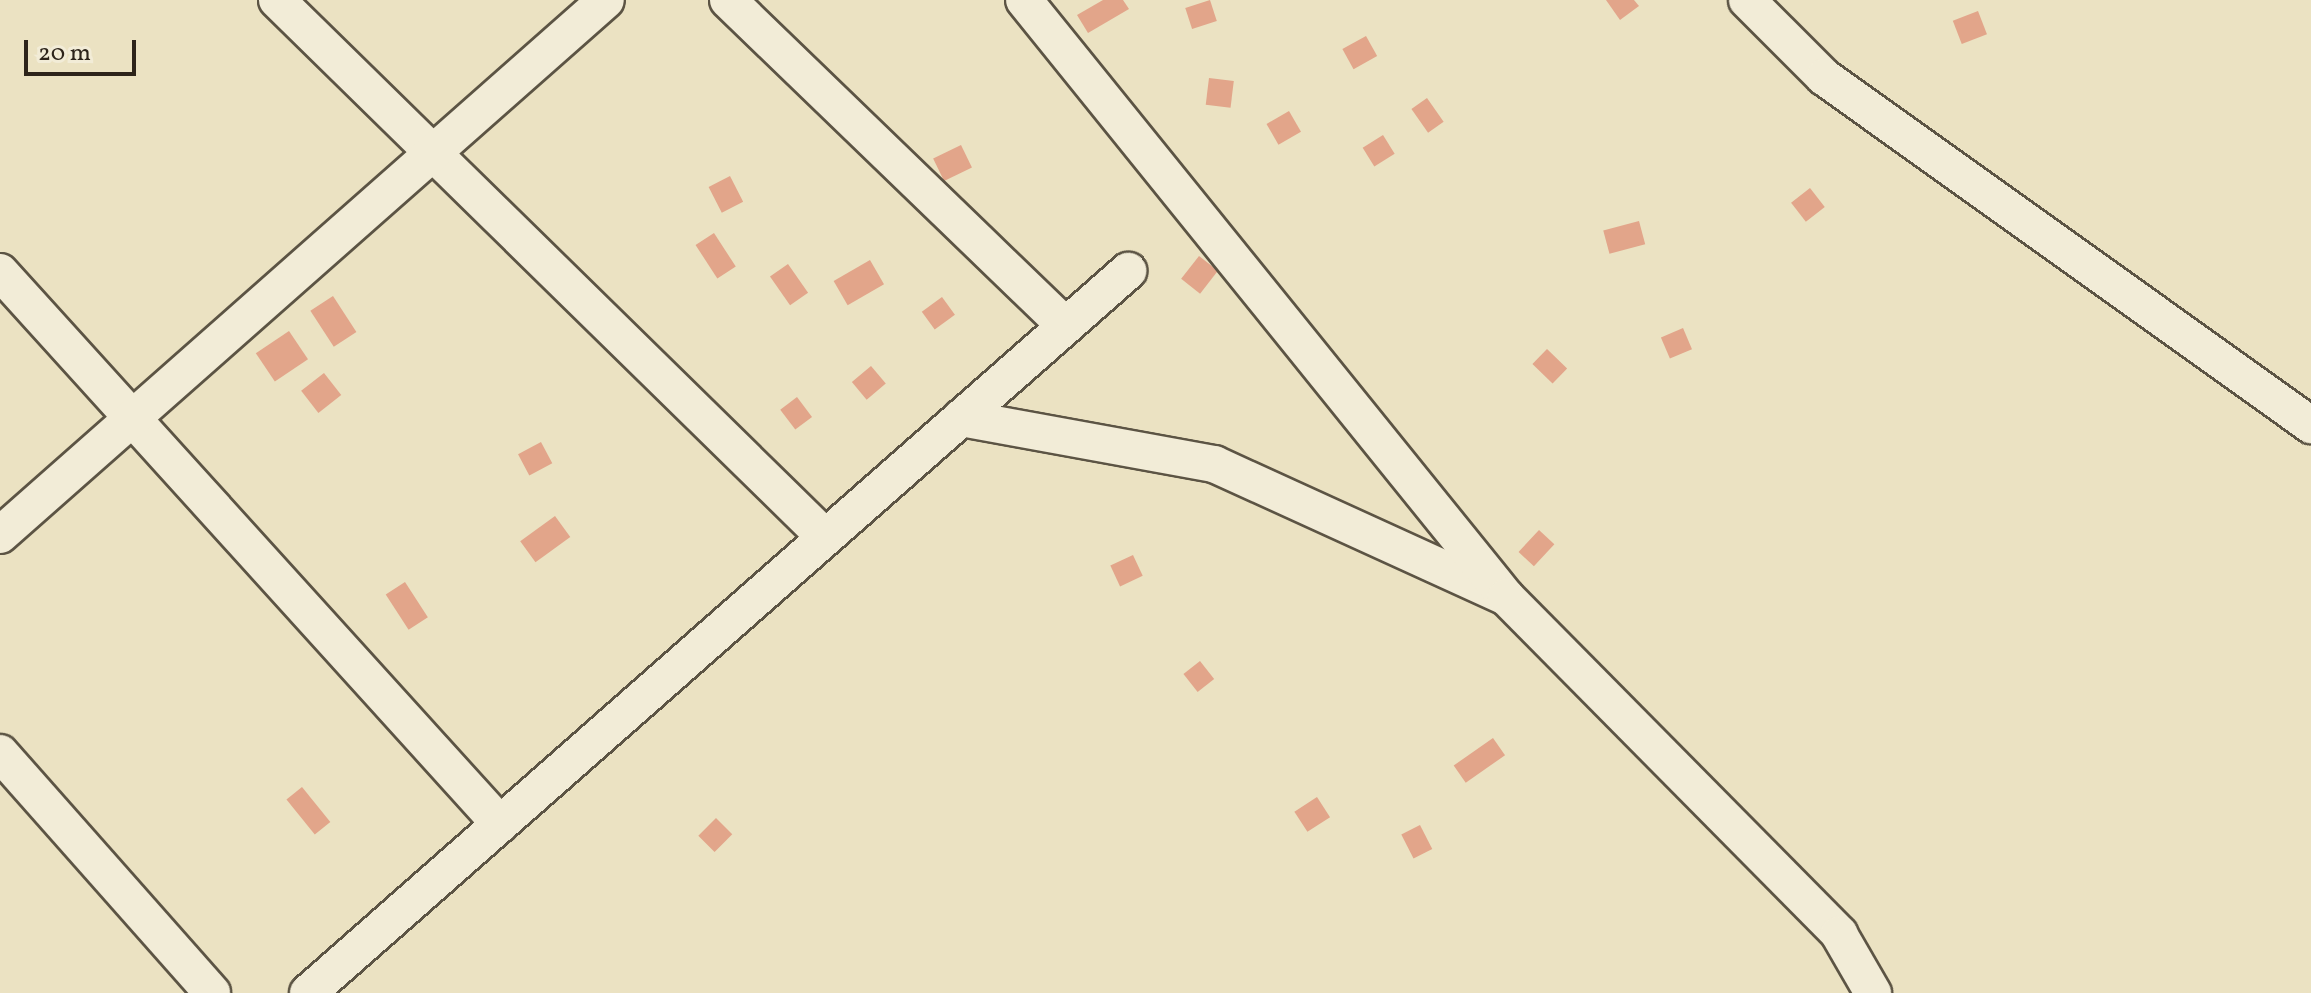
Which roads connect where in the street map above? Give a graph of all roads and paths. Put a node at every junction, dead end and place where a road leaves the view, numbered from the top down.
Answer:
1 (277, 0) edge
2 (606, 0) edge
3 (728, 0) edge
4 (1024, 0) edge
5 (1747, 0) edge
6 (434, 152) junction
7 (1128, 271) dead end
8 (0, 272) edge
9 (1065, 326) junction
10 (134, 416) junction
11 (961, 418) junction
12 (2311, 425) edge
13 (0, 535) edge
14 (825, 537) junction
15 (1506, 597) junction
16 (0, 753) edge
17 (500, 824) junction
18 (212, 993) edge
19 (308, 993) edge
20 (1873, 993) edge

1 - 6 street
2 - 6 street
3 - 9 street
4 - 15 street
5 - 12 street
6 - 10 street
6 - 14 street
7 - 9 street
8 - 10 street
9 - 11 street
10 - 13 street
10 - 17 street
11 - 14 street
11 - 15 street
14 - 17 street
15 - 20 street
16 - 18 street
17 - 19 street

